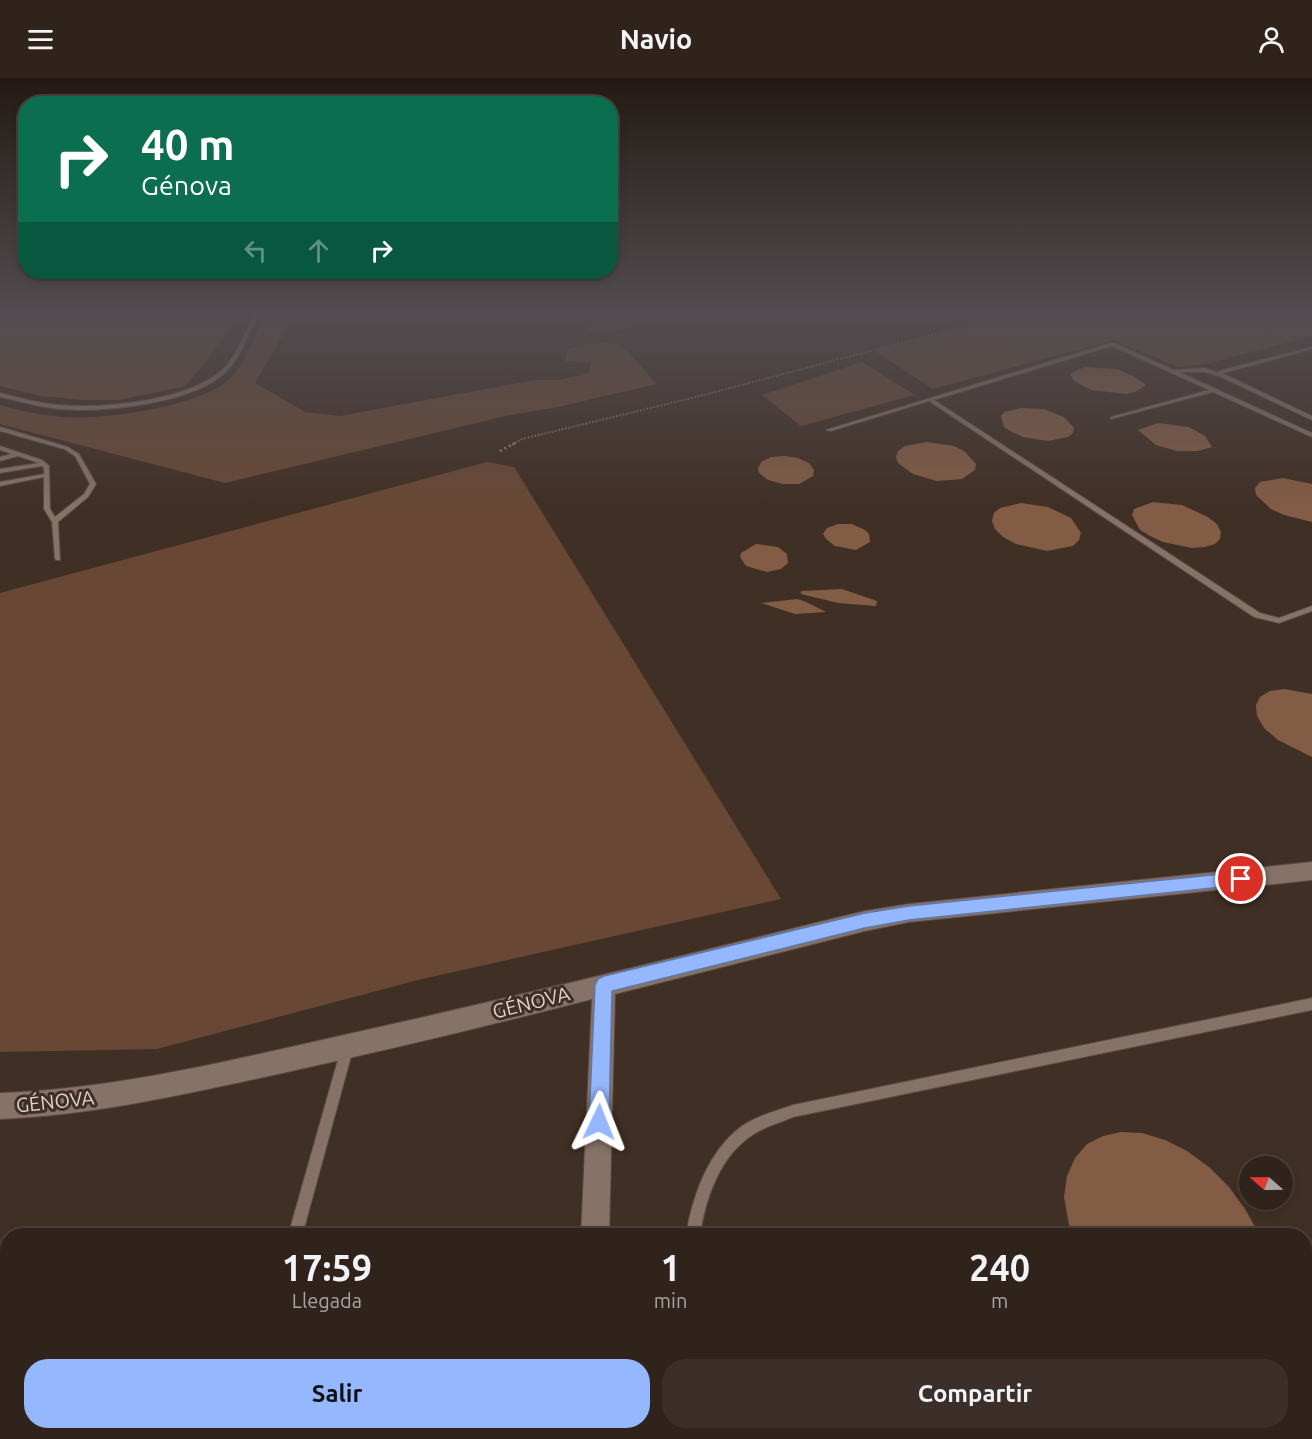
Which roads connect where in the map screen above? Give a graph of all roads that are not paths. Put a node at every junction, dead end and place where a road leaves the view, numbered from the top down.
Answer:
1 (210, 380) edge
2 (997, 380) edge
3 (1193, 380) edge
4 (1231, 380) edge
5 (1215, 390) junction
6 (0, 394) edge
7 (930, 400) junction
8 (1113, 418) dead end
9 (1312, 418) edge
10 (0, 429) edge
11 (829, 430) dead end
12 (1312, 435) edge
13 (0, 448) edge
14 (19, 454) junction
15 (0, 459) edge
16 (43, 464) junction
17 (0, 471) edge
18 (46, 475) junction
19 (0, 484) edge
20 (54, 522) junction
21 (58, 559) dead end
22 (1312, 608) edge
23 (1312, 871) edge
24 (604, 985) junction
25 (1312, 1004) edge
26 (347, 1046) junction
27 (0, 1106) edge
28 (297, 1228) edge
29 (595, 1228) edge
30 (694, 1228) edge

1 - 6 lane
2 - 7 lane
3 - 5 lane
4 - 9 lane
5 - 8 lane
5 - 12 lane
7 - 11 lane
7 - 22 lane
10 - 20 lane
13 - 14 lane
14 - 15 lane
14 - 16 lane
16 - 17 lane
16 - 18 lane
18 - 19 lane
18 - 20 lane
20 - 21 lane
23 - 24 street, GÉNOVA
24 - 26 street, GÉNOVA
24 - 29 street
25 - 30 lane
26 - 27 street, GÉNOVA
26 - 28 lane

